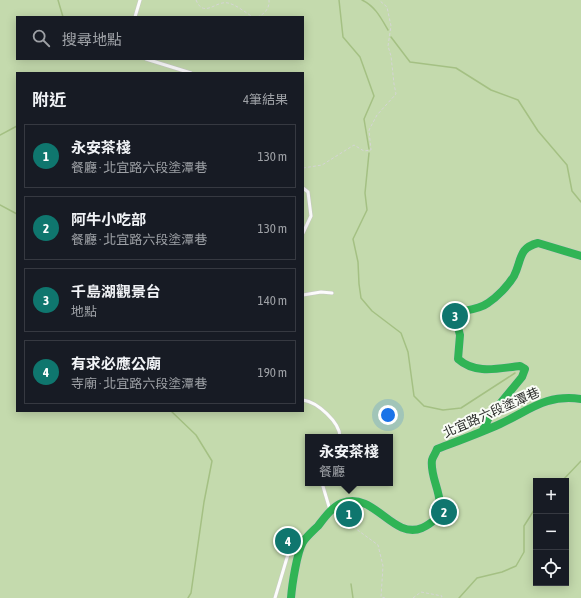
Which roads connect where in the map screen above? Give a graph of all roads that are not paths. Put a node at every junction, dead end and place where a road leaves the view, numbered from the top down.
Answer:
1 (140, 0) edge
2 (135, 16) edge
3 (149, 60) edge
4 (188, 72) edge
5 (304, 189) edge
6 (304, 231) edge
7 (581, 256) edge
8 (332, 293) dead end
9 (304, 295) edge
10 (581, 399) edge
11 (304, 400) edge
12 (483, 430) junction
13 (339, 434) edge
14 (323, 486) edge
15 (330, 510) junction
16 (302, 544) junction
17 (275, 598) edge
18 (291, 598) edge

1 - 2 lane
3 - 4 lane
5 - 6 lane
7 - 12 street
8 - 9 lane
10 - 12 street, 北宜路六段塗潭巷
11 - 13 lane
12 - 15 street, 北宜路六段塗潭巷
14 - 15 lane
15 - 16 street, 北宜路六段塗潭巷
16 - 17 lane
16 - 18 street, 北宜路六段塗潭巷

